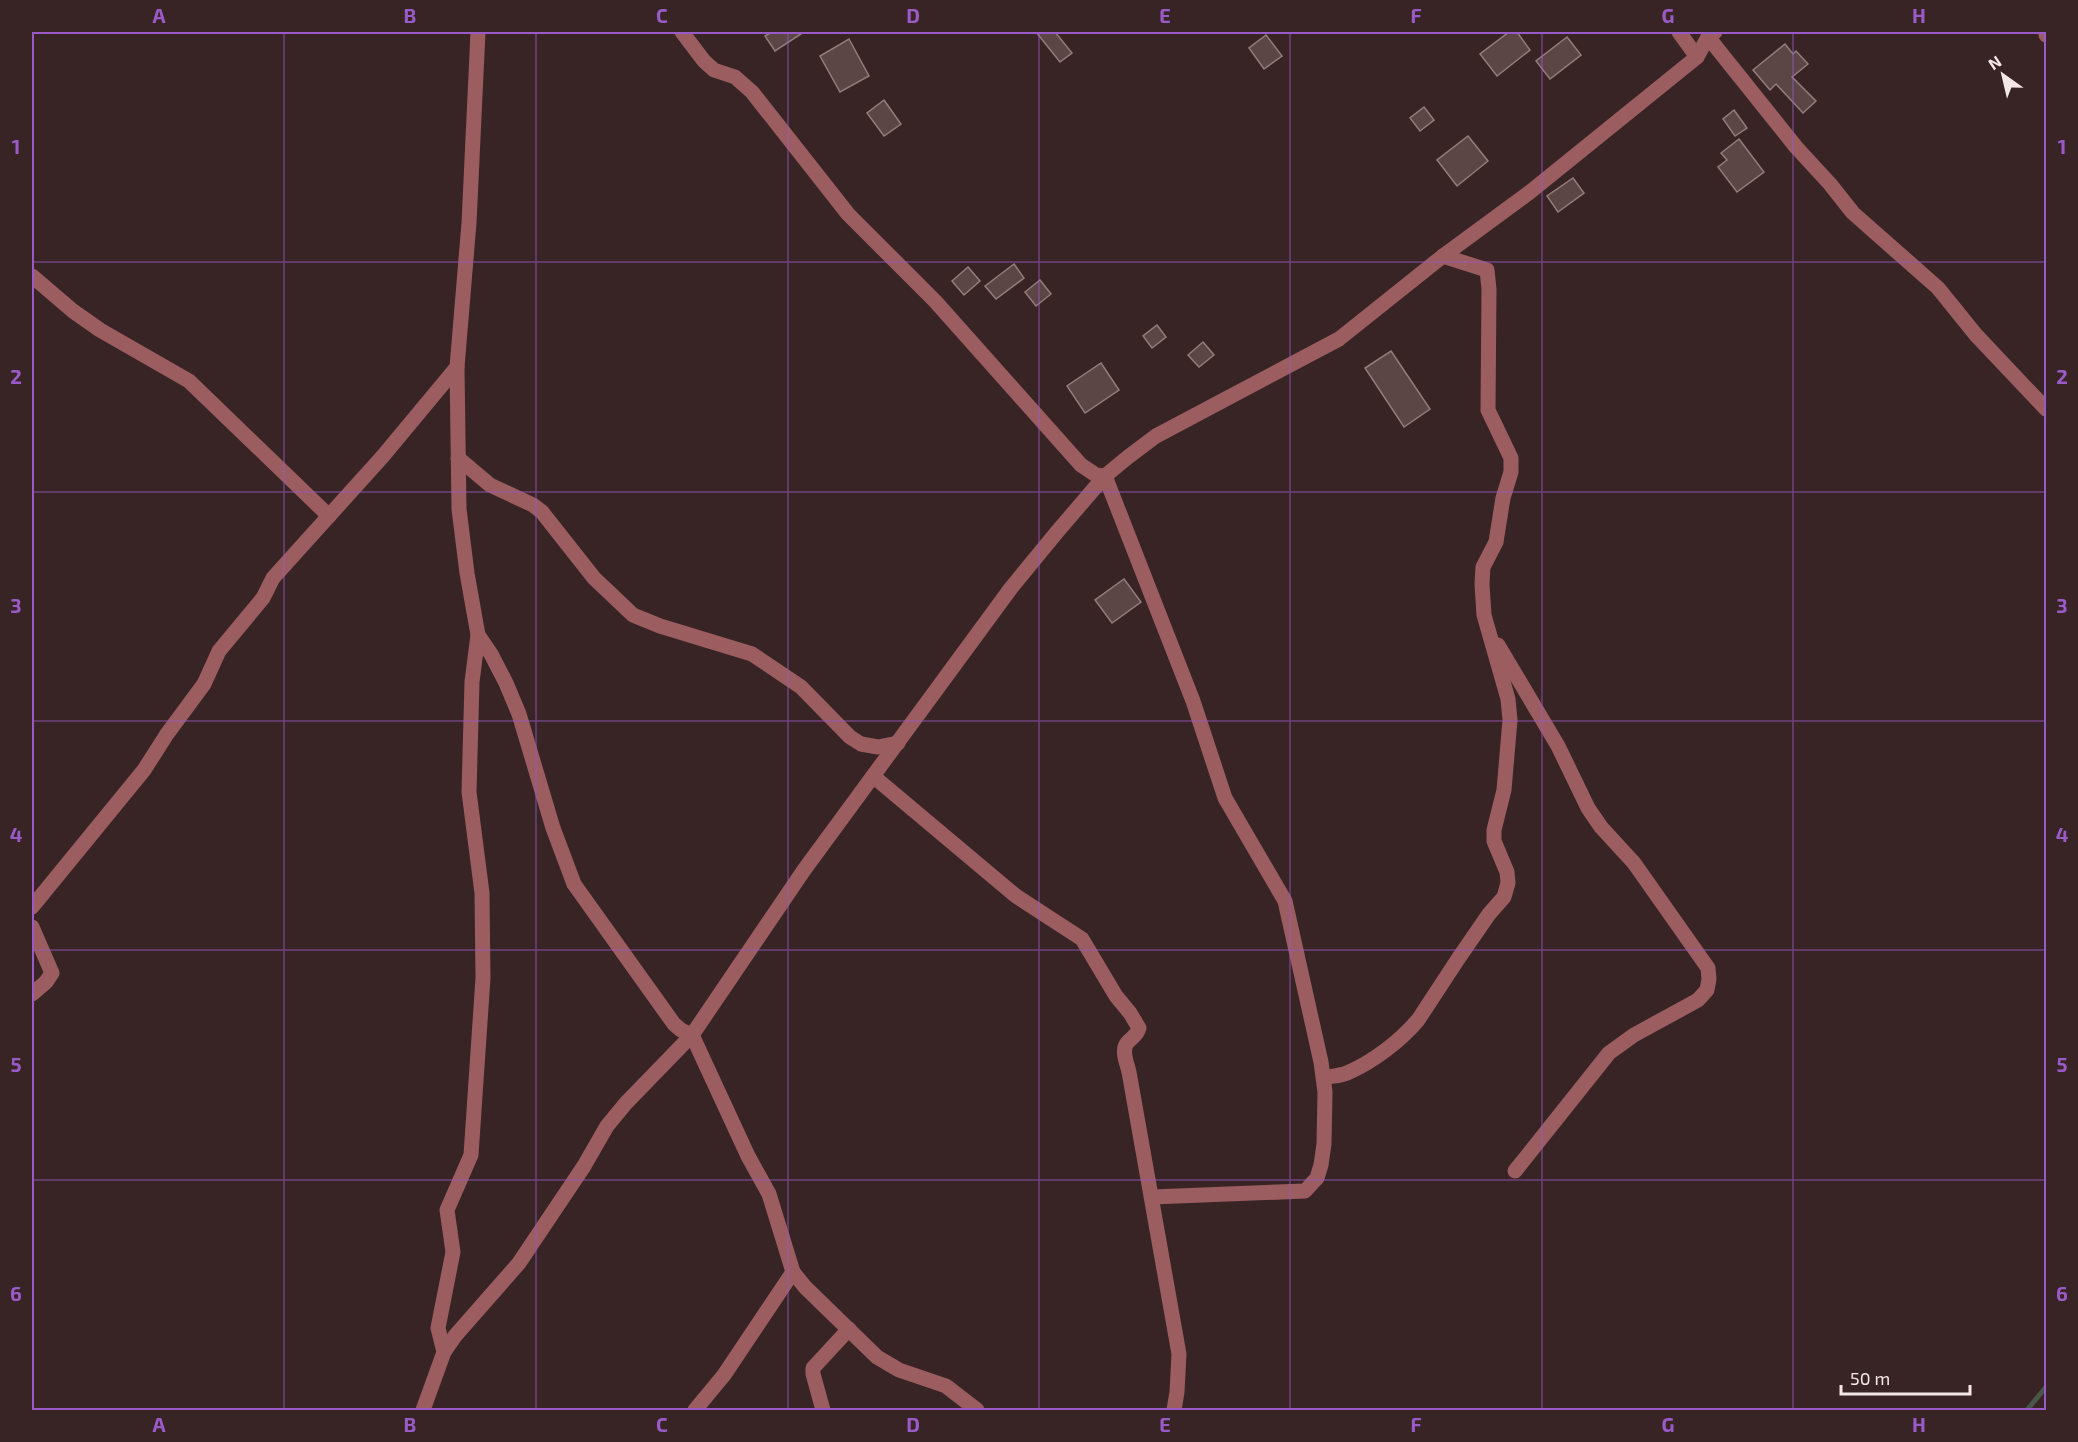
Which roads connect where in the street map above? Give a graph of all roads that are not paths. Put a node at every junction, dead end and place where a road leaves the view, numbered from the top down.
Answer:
1 (478, 32) edge
2 (682, 32) edge
3 (1678, 32) edge
4 (1711, 34) edge
5 (1697, 57) junction
6 (1443, 256) junction
7 (32, 276) edge
8 (457, 367) junction
9 (2046, 409) edge
10 (458, 458) junction
11 (1105, 477) junction
12 (329, 516) junction
13 (1487, 627) junction
14 (478, 635) junction
15 (898, 743) junction
16 (873, 776) junction
17 (32, 907) edge
18 (32, 927) edge
19 (32, 994) edge
20 (692, 1035) junction
21 (1324, 1078) junction
22 (1515, 1172) dead end
23 (1152, 1197) junction
24 (793, 1272) junction
25 (849, 1329) junction
26 (444, 1352) junction
27 (423, 1410) edge
28 (695, 1410) edge
29 (823, 1410) edge
30 (977, 1410) edge
31 (1174, 1410) edge

1 - 8 street
2 - 11 street
3 - 5 street
4 - 5 street
4 - 9 street
5 - 6 street
6 - 11 street
6 - 13 street
7 - 12 street
8 - 10 street
8 - 12 street
10 - 14 street
10 - 15 street
11 - 15 street
11 - 21 street
12 - 17 street
13 - 21 street
13 - 22 street
14 - 20 street
14 - 26 street
15 - 16 street
16 - 20 street
16 - 23 street
18 - 19 street
20 - 24 street
20 - 26 street
21 - 23 street
23 - 31 street
24 - 25 street
24 - 28 street
25 - 29 street
25 - 30 street
26 - 27 street

